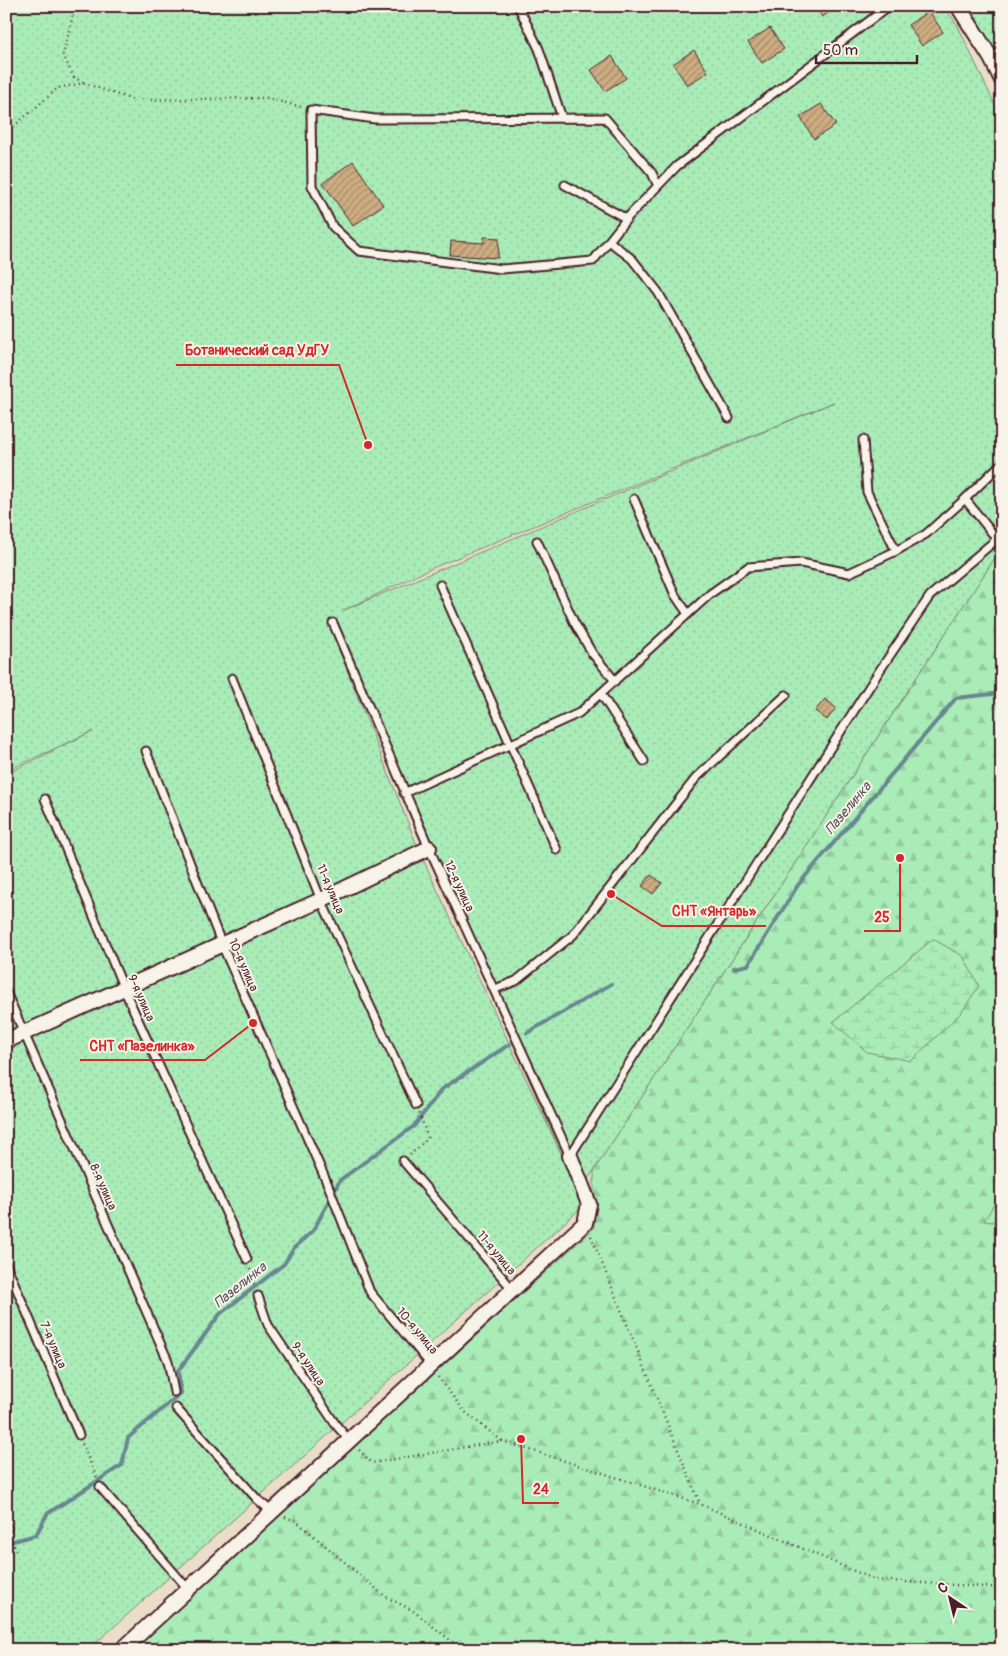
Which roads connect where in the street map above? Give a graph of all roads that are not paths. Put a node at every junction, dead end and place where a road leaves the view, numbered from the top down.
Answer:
1 (518, 6) edge
2 (889, 6) edge
3 (958, 6) edge
4 (1002, 80) edge
5 (562, 118) junction
6 (565, 185) dead end
7 (658, 186) junction
8 (627, 219) junction
9 (609, 241) junction
10 (729, 418) dead end
11 (863, 440) dead end
12 (1002, 463) edge
13 (634, 499) dead end
14 (964, 499) junction
15 (537, 541) dead end
16 (896, 551) junction
17 (440, 584) dead end
18 (688, 614) junction
19 (332, 623) dead end
20 (232, 678) dead end
21 (615, 681) junction
22 (601, 694) junction
23 (786, 695) dead end
24 (509, 744) junction
25 (146, 751) dead end
26 (644, 761) dead end
27 (404, 793) junction
28 (46, 799) dead end
29 (429, 848) junction
30 (557, 850) dead end
31 (321, 900) junction
32 (222, 944) junction
33 (495, 988) junction
34 (124, 989) junction
35 (6, 992) edge
36 (24, 1033) junction
37 (6, 1041) edge
38 (416, 1105) dead end
39 (570, 1156) junction
40 (404, 1161) road end
41 (247, 1259) dead end
42 (6, 1264) edge
43 (513, 1290) junction
44 (258, 1296) dead end
45 (430, 1365) junction
46 (174, 1392) dead end
47 (176, 1408) dead end
48 (79, 1435) road end
49 (349, 1440) junction
50 (100, 1487) road end
51 (272, 1512) junction
52 (188, 1589) junction
53 (122, 1650) edge

1 - 5 lane
2 - 7 lane
3 - 4 street
5 - 7 lane
5 - 9 lane
6 - 8 lane
7 - 8 lane
8 - 9 lane
9 - 10 lane
11 - 16 lane
12 - 14 lane
13 - 18 lane
14 - 16 lane
14 - 39 lane
15 - 21 lane
16 - 18 lane
17 - 24 lane
18 - 21 lane
19 - 27 lane, 12-я улица
20 - 31 lane, 11-я улица
21 - 22 lane
22 - 24 lane
22 - 26 lane
23 - 33 lane
24 - 27 lane
24 - 30 lane
25 - 32 lane, 10-я улица
27 - 29 lane, 12-я улица
28 - 34 lane, 9-я улица
29 - 31 street
29 - 33 lane, 12-я улица
31 - 32 street
31 - 38 lane, 11-я улица
32 - 34 street
32 - 45 lane, 10-я улица
33 - 39 lane, 12-я улица
34 - 36 street
34 - 41 lane, 9-я улица
35 - 36 lane, 8-я улица
36 - 37 street
36 - 46 lane, 8-я улица
39 - 43 street
40 - 43 lane, 11-я улица
42 - 48 lane, 7-я улица
43 - 45 street
44 - 49 lane, 9-я улица
45 - 49 street
47 - 51 lane
49 - 51 street
50 - 52 lane
51 - 52 street
52 - 53 street

